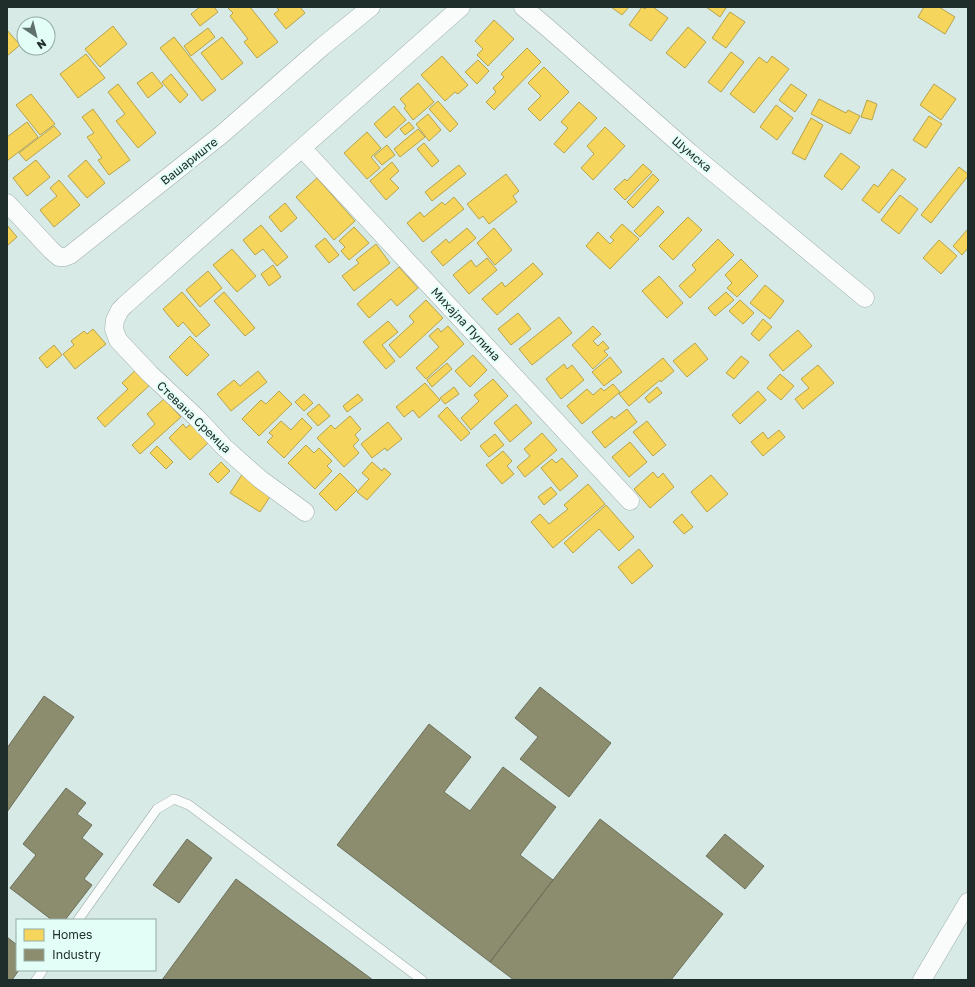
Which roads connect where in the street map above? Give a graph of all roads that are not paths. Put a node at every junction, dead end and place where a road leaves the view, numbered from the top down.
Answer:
1 (371, 7) edge
2 (462, 7) edge
3 (523, 7) edge
4 (302, 148) junction
5 (7, 203) edge
6 (865, 298) dead end
7 (630, 501) dead end
8 (305, 512) dead end
9 (968, 902) edge
10 (79, 919) edge
11 (42, 971) edge
12 (36, 980) edge
13 (422, 980) edge
14 (922, 980) edge

1 - 5 street, Вашариште
2 - 4 street
3 - 6 street, Шумска
4 - 7 street, Михајла Пупина
4 - 8 street, Стевана Сремца
9 - 14 street
10 - 13 lane
11 - 12 lane

